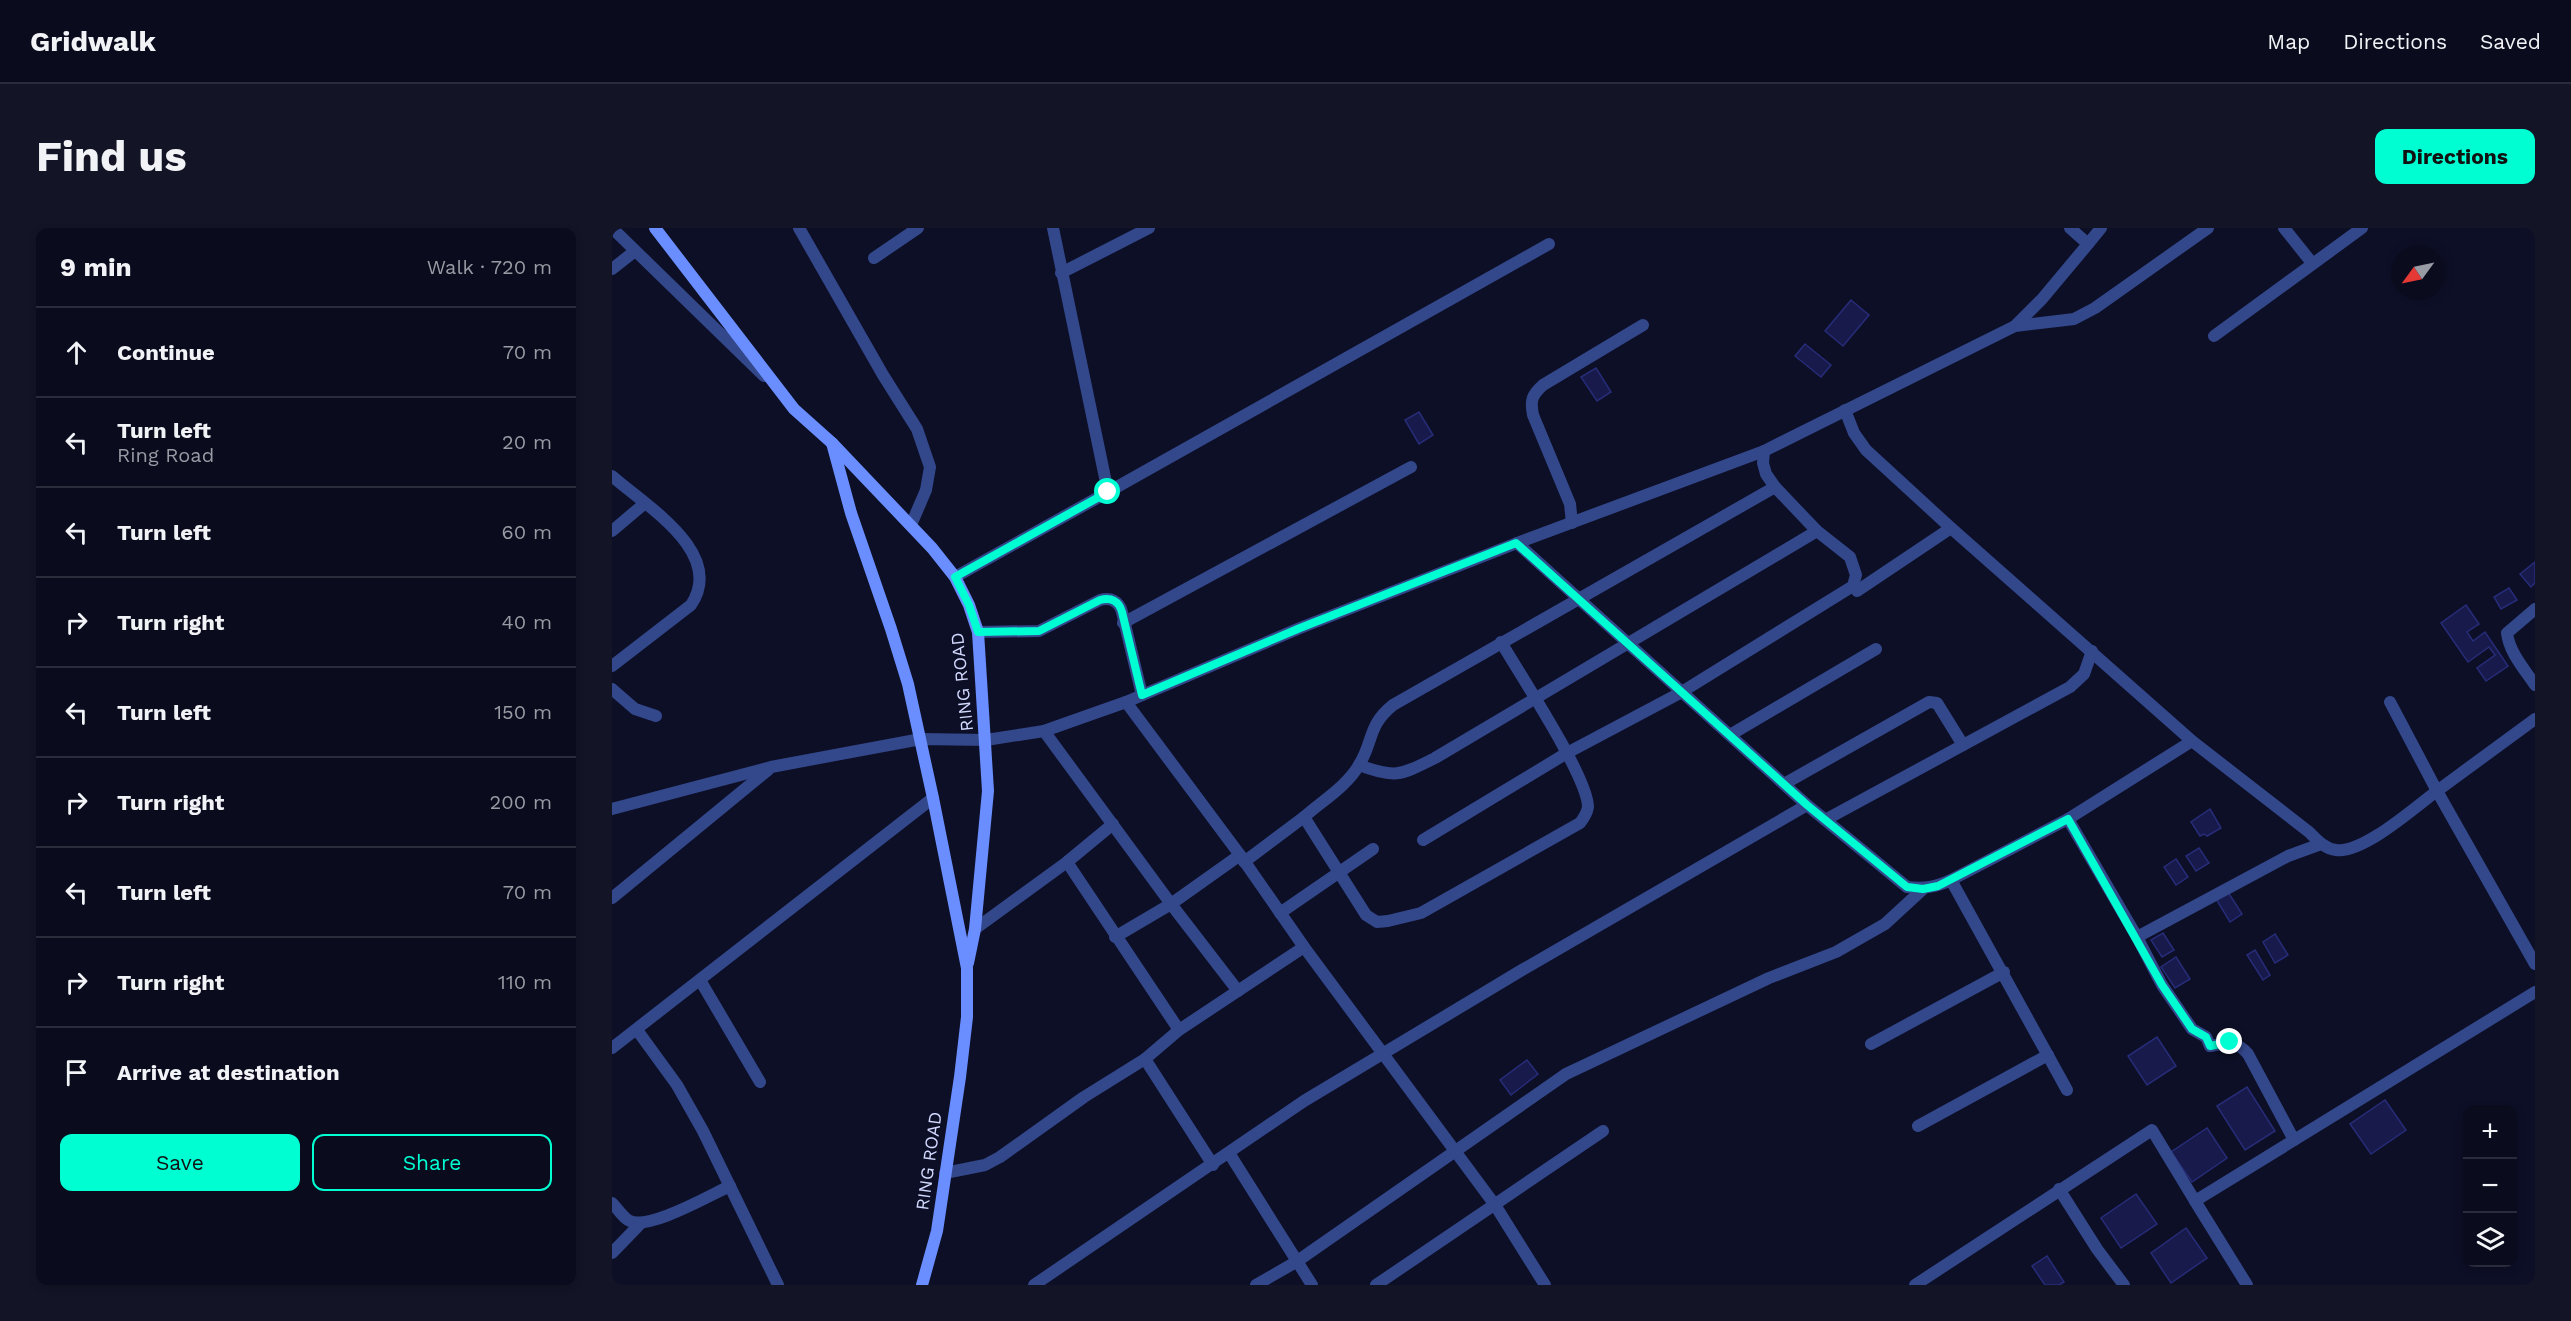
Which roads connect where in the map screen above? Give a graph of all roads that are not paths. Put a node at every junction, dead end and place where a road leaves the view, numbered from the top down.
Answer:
1 (612, 228) edge
2 (655, 228) edge
3 (799, 228) edge
4 (918, 228) edge
5 (1053, 228) edge
6 (1149, 228) edge
7 (2070, 228) edge
8 (2101, 228) edge
9 (2208, 228) edge
10 (2284, 228) edge
11 (2362, 228) edge
12 (2088, 243) junction
13 (1548, 244) dead end
14 (634, 251) junction
15 (874, 258) dead end
16 (2312, 263) junction
17 (612, 269) edge
18 (1061, 273) junction
19 (1642, 325) dead end
20 (2015, 326) junction
21 (2214, 336) dead end
22 (782, 394) junction
23 (1845, 410) junction
24 (832, 443) junction
25 (1764, 451) junction
26 (1411, 467) dead end
27 (612, 477) edge
28 (1775, 487) junction
29 (1108, 492) junction
30 (644, 504) junction
31 (1572, 523) junction
32 (911, 525) junction
33 (1951, 528) junction
34 (612, 531) edge
35 (1817, 531) junction
36 (1516, 543) junction
37 (955, 577) junction
38 (1857, 591) dead end
39 (1578, 597) junction
40 (2535, 609) edge
41 (1123, 623) junction
42 (978, 632) junction
43 (1501, 642) junction
44 (1629, 644) junction
45 (1876, 649) dead end
46 (2092, 651) junction
47 (612, 666) edge
48 (2535, 685) edge
49 (1680, 693) junction
50 (1142, 695) junction
51 (615, 696) edge
52 (1535, 701) junction
53 (1126, 702) junction
54 (2390, 702) dead end
55 (656, 716) dead end
56 (2535, 719) edge
57 (1044, 731) junction
58 (1730, 735) junction
59 (921, 739) junction
60 (986, 740) junction
61 (2192, 741) junction
62 (1963, 745) junction
63 (1567, 753) junction
64 (1359, 765) junction
65 (771, 767) junction
66 (1785, 784) junction
67 (2437, 791) junction
68 (933, 798) junction
69 (1807, 805) junction
70 (612, 809) edge
71 (1304, 817) junction
72 (2068, 819) junction
73 (1825, 820) junction
74 (1113, 824) junction
75 (1423, 840) dead end
76 (2321, 844) junction
77 (1373, 849) dead end
78 (1242, 859) junction
79 (1067, 862) junction
80 (1340, 873) junction
81 (1951, 880) junction
82 (1923, 889) junction
83 (612, 898) edge
84 (1171, 904) junction
85 (1280, 913) junction
86 (975, 929) junction
87 (1115, 937) junction
88 (2137, 937) junction
89 (1304, 947) junction
90 (2535, 964) edge
91 (967, 968) junction
92 (2004, 972) junction
93 (700, 980) junction
94 (1238, 991) junction
95 (2535, 992) edge
96 (637, 1030) junction
97 (1179, 1030) junction
98 (1871, 1044) dead end
99 (612, 1048) edge
100 (1382, 1055) junction
101 (2048, 1055) junction
102 (1145, 1059) junction
103 (760, 1082) dead end
104 (2067, 1090) dead end
105 (1918, 1126) dead end
106 (1603, 1131) dead end
107 (2294, 1140) junction
108 (1455, 1150) junction
109 (1229, 1153) junction
110 (1213, 1165) junction
111 (945, 1173) junction
112 (730, 1186) junction
113 (2059, 1189) junction
114 (2195, 1201) junction
115 (612, 1203) edge
116 (1495, 1205) junction
117 (641, 1223) junction
118 (612, 1253) edge
119 (1296, 1262) junction
120 (777, 1285) edge
121 (922, 1285) edge
122 (1034, 1285) edge
123 (1256, 1285) edge
124 (1312, 1285) edge
125 (1376, 1285) edge
126 (1545, 1285) edge
127 (1915, 1285) edge
128 (2124, 1285) edge
129 (2247, 1285) edge

1 - 14 street
2 - 22 main road, RING ROAD
3 - 32 street
4 - 15 street
5 - 18 street
6 - 18 street
7 - 12 street
8 - 12 street
9 - 20 street
10 - 16 street
11 - 16 street
12 - 20 street
13 - 29 street
14 - 17 street
14 - 22 street
16 - 21 street
18 - 29 street
19 - 31 street
20 - 23 street
22 - 24 main road, RING ROAD
23 - 25 street
23 - 33 street
24 - 32 main road, RING ROAD
24 - 59 main road, RING ROAD
25 - 28 street
25 - 31 street
26 - 41 street
27 - 30 street
28 - 35 street
28 - 39 street
29 - 37 street
30 - 34 street
30 - 47 street
31 - 36 street
32 - 37 main road, RING ROAD
33 - 38 street
33 - 46 street
35 - 44 street
35 - 49 street
36 - 39 street
36 - 50 street
37 - 42 main road, RING ROAD
39 - 43 street
39 - 44 street
40 - 48 street
41 - 42 street
41 - 50 street
42 - 60 main road, RING ROAD
43 - 52 street
43 - 64 street
44 - 49 street
44 - 52 street
45 - 58 street
46 - 61 street
46 - 62 street
49 - 58 street
49 - 63 street
50 - 53 street
51 - 55 street
52 - 63 street
52 - 64 street
53 - 57 street
53 - 78 street
54 - 67 street
56 - 67 street
57 - 60 street
57 - 74 street
58 - 66 street
59 - 60 street
59 - 65 street
59 - 68 main road, RING ROAD
60 - 86 main road, RING ROAD
61 - 72 street
61 - 76 street
62 - 66 street
62 - 73 street
63 - 75 street
63 - 80 street
64 - 71 street
65 - 70 street
65 - 83 street
66 - 69 street
67 - 76 street
67 - 90 street
68 - 91 main road, RING ROAD
68 - 93 street
69 - 73 street
69 - 100 street
71 - 78 street
71 - 80 street
72 - 81 street
72 - 88 street
73 - 82 street
74 - 79 street
74 - 84 street
76 - 88 street
77 - 80 street
78 - 84 street
78 - 85 street
79 - 86 street
79 - 87 street
80 - 85 street
81 - 82 street
81 - 92 street
82 - 108 street
84 - 87 street
84 - 94 street
85 - 89 street
86 - 91 main road, RING ROAD
87 - 97 street
88 - 107 street
89 - 94 street
89 - 100 street
91 - 111 main road, RING ROAD
92 - 98 street
92 - 101 street
93 - 96 street
93 - 103 street
94 - 97 street
95 - 107 street
96 - 99 street
96 - 112 street
97 - 102 street
100 - 108 street
100 - 109 street
101 - 104 street
101 - 105 street
102 - 110 street
102 - 111 street
106 - 116 street
107 - 114 street
108 - 116 street
108 - 119 street
109 - 110 street
109 - 119 street
110 - 122 street
111 - 121 main road, RING ROAD
112 - 117 street
112 - 120 street
113 - 114 street
113 - 127 street
113 - 128 street
114 - 129 street
115 - 117 street
116 - 125 street
116 - 126 street
117 - 118 street
119 - 123 street
119 - 124 street

